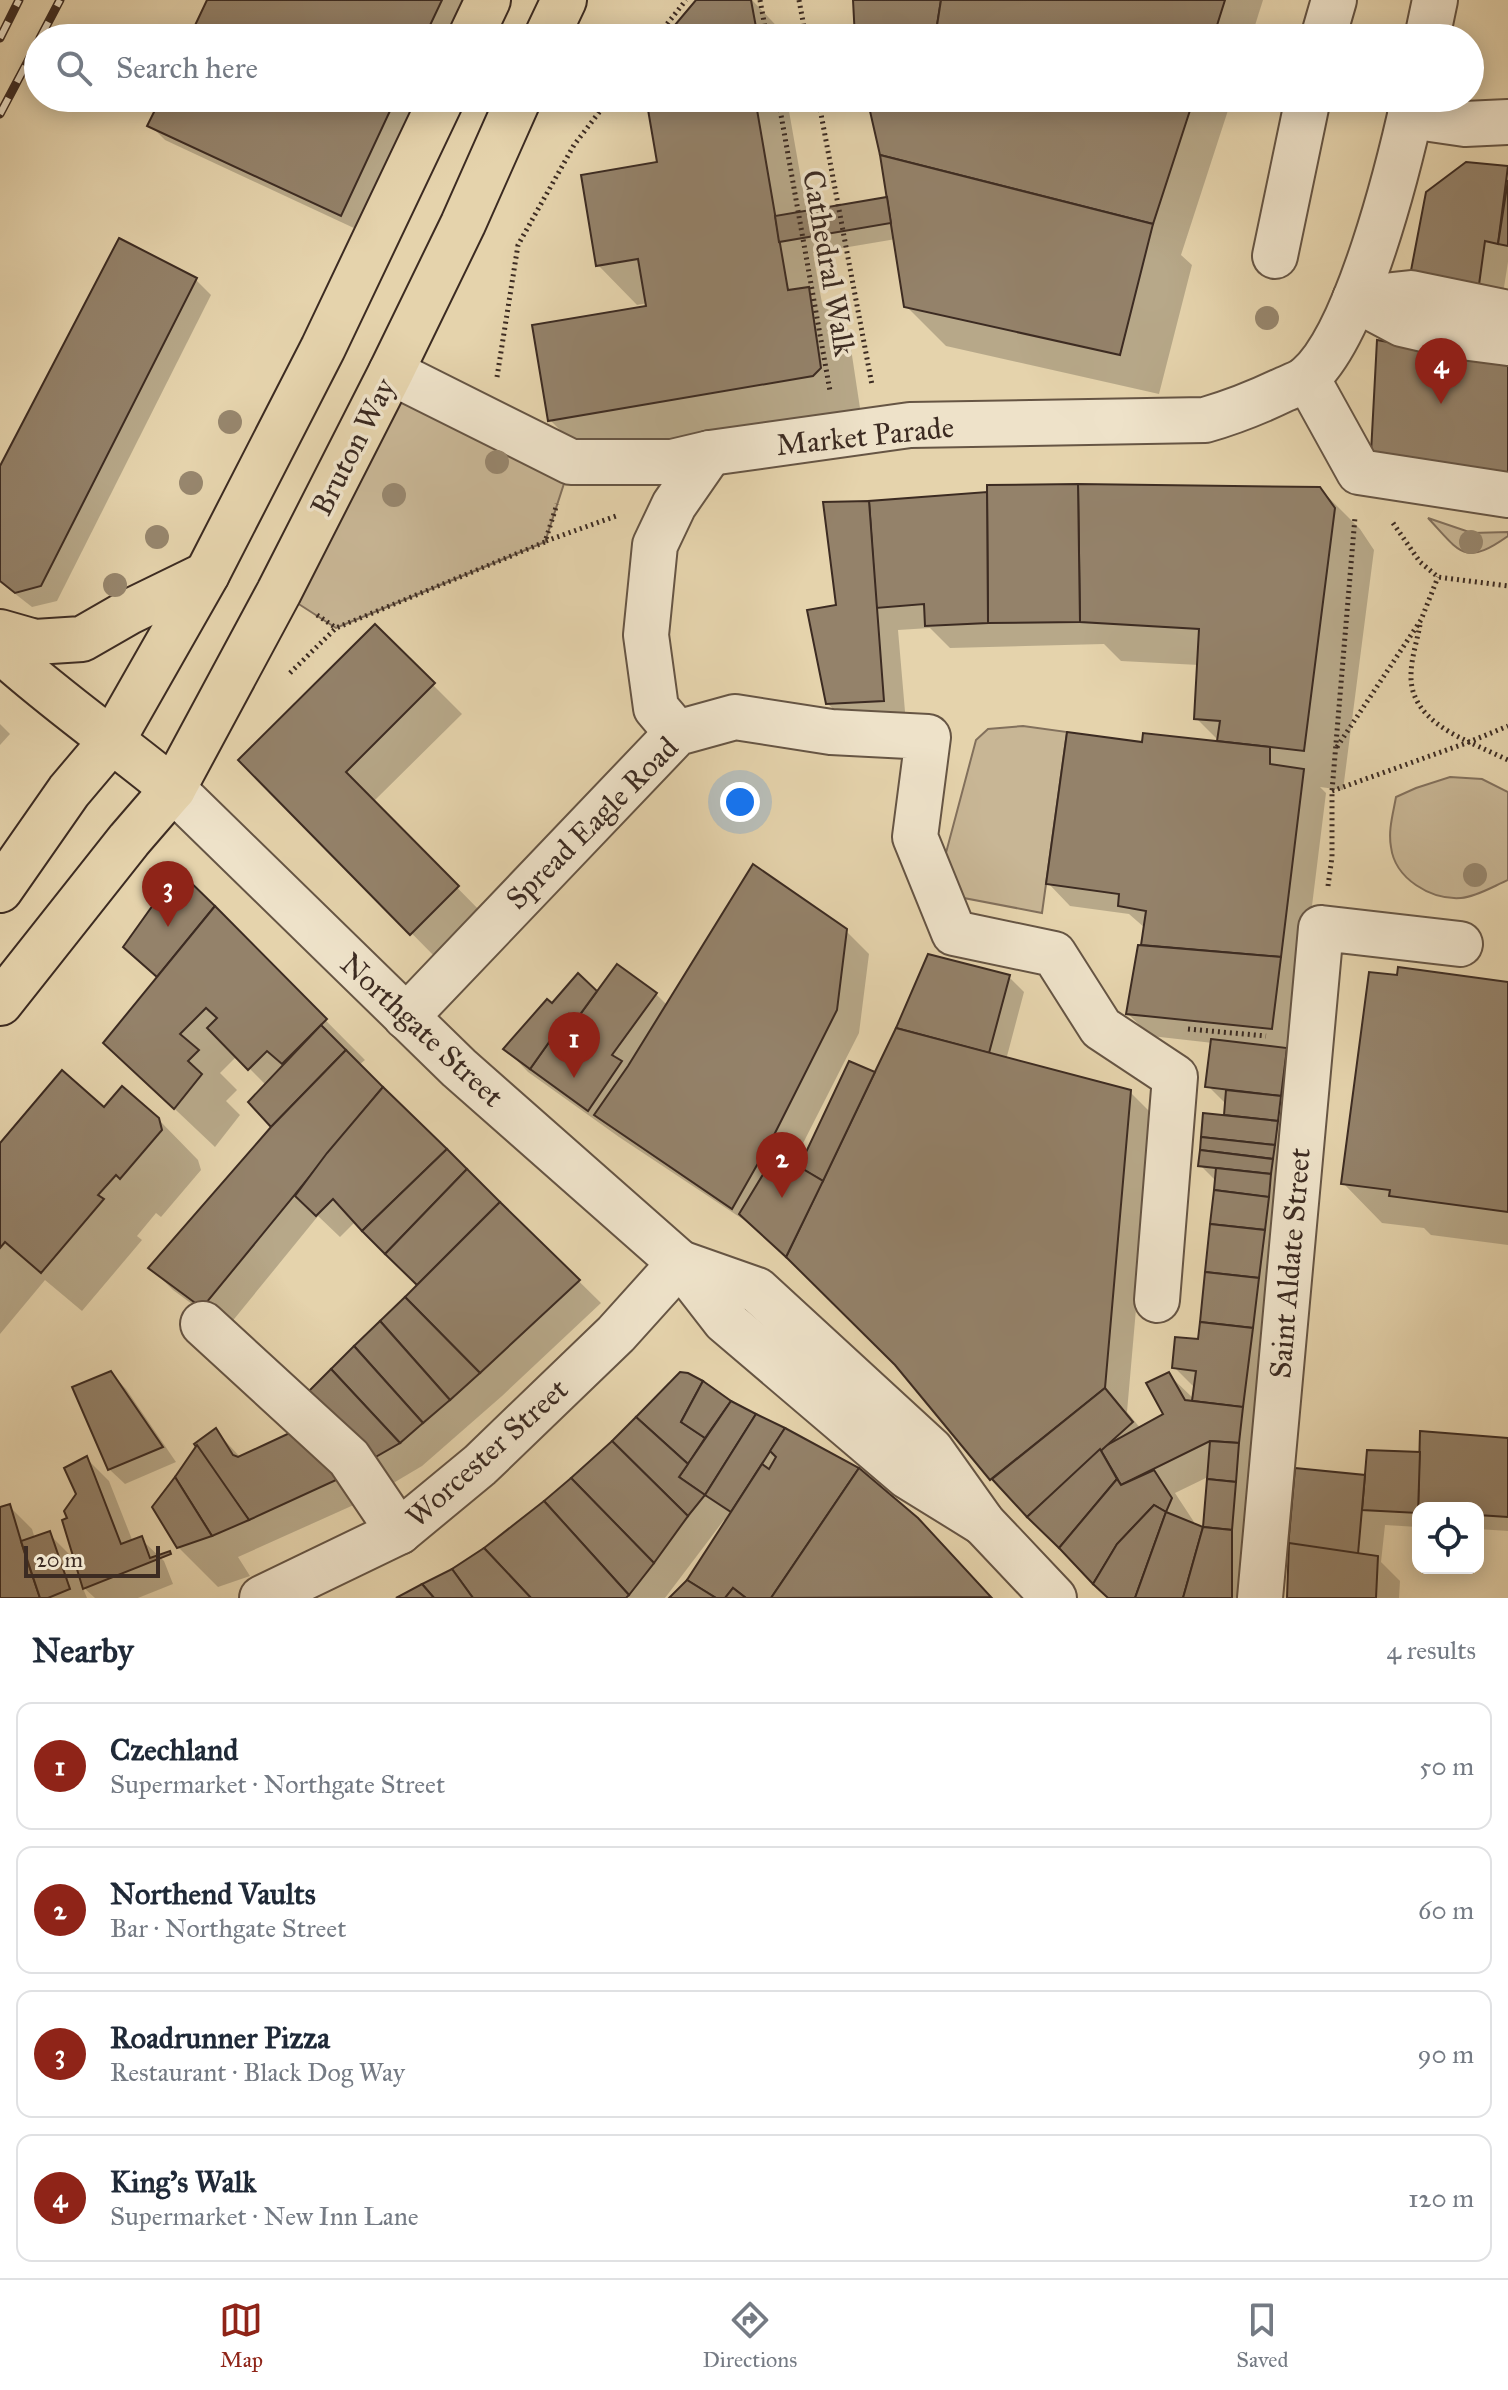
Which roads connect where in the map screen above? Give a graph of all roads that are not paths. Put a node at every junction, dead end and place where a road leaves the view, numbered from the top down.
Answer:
1 (488, 0) edge
2 (564, 0) edge
3 (1334, 0) edge
4 (1435, 0) edge
5 (477, 24) edge
6 (553, 24) edge
7 (1327, 24) edge
8 (1430, 24) edge
9 (435, 112) edge
10 (513, 112) edge
11 (1305, 112) edge
12 (1411, 112) edge
13 (1428, 112) edge
14 (1508, 122) edge
15 (1275, 256) dead end
16 (1355, 299) junction
17 (1508, 313) edge
18 (1508, 343) edge
19 (391, 372) junction
20 (1307, 378) junction
21 (710, 453) junction
22 (1508, 495) edge
23 (207, 574) junction
24 (0, 632) edge
25 (0, 650) edge
26 (677, 733) junction
27 (113, 739) junction
28 (173, 789) junction
29 (0, 890) edge
30 (1460, 944) dead end
31 (0, 1003) edge
32 (406, 1017) junction
33 (680, 1263) junction
34 (1157, 1300) dead end
35 (203, 1324) dead end
36 (399, 1532) junction
37 (262, 1598) edge
38 (1054, 1598) edge
39 (1260, 1598) edge

1 - 5 main road
2 - 6 main road
3 - 7 street
4 - 8 street
9 - 23 main road
10 - 19 main road, Bruton Way
11 - 15 street
12 - 16 street, Market Parade
13 - 14 street
16 - 17 street
16 - 18 street
16 - 20 street, Market Parade
19 - 21 street, Market Parade
19 - 28 main road, Bruton Way
20 - 21 street, Market Parade
20 - 22 street
21 - 26 street
23 - 24 main road
23 - 27 main road
25 - 27 main road
26 - 32 street, Spread Eagle Road
26 - 34 street, Spread Eagle Road
27 - 28 main road
27 - 29 main road
28 - 31 main road, Bruton Way
28 - 32 street, Northgate Street
30 - 39 street, Saint Aldate Street
32 - 33 street, Northgate Street
33 - 36 street, Worcester Street
33 - 38 street, Northgate Street
35 - 36 street
36 - 37 street, Worcester Street

